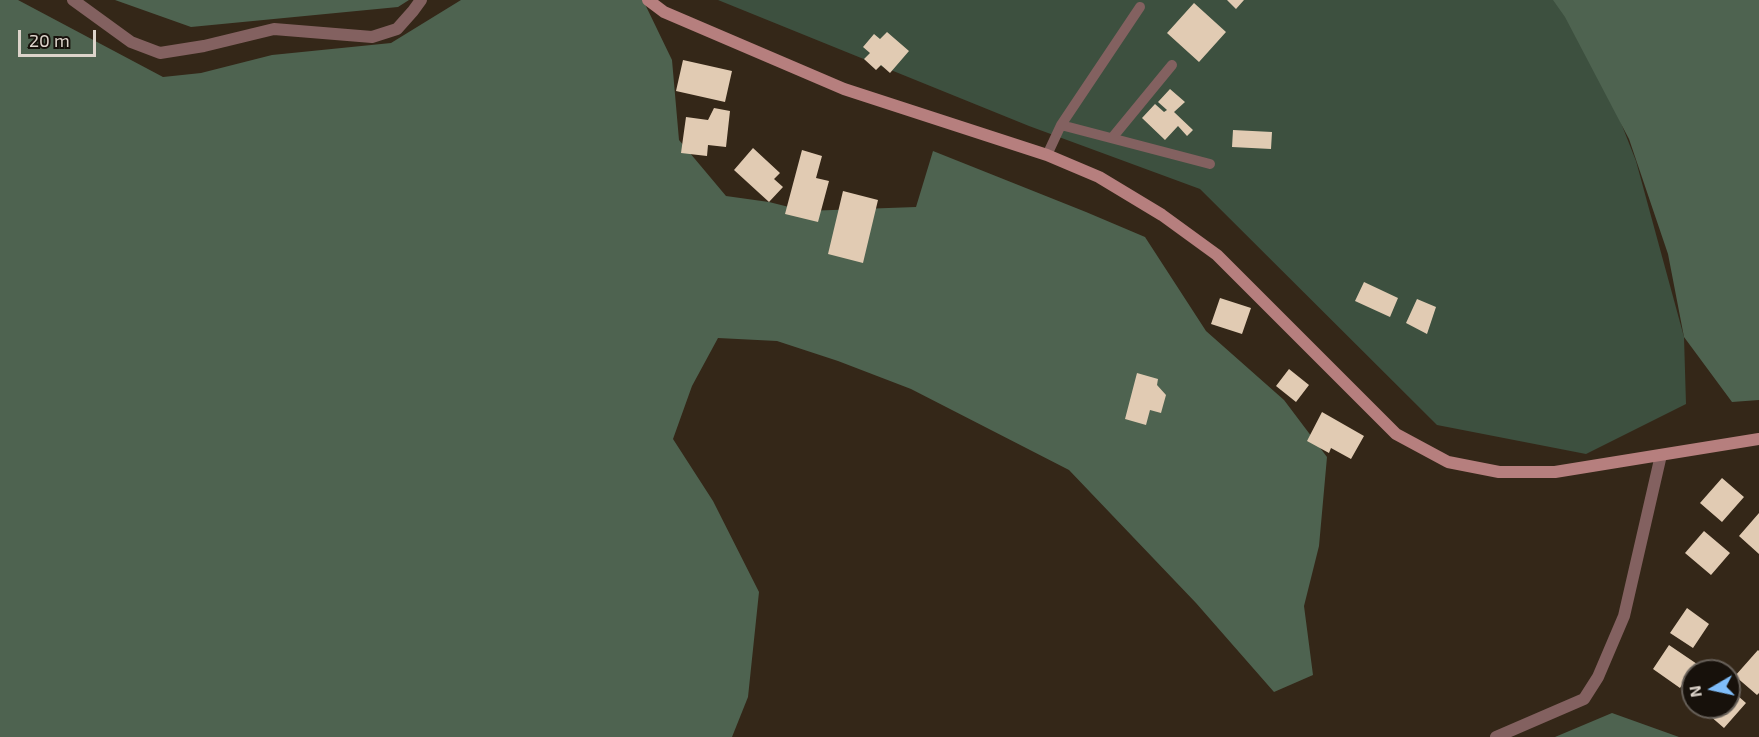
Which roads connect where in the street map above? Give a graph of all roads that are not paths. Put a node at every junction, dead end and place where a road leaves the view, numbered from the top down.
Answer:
1 (73, 0) edge
2 (421, 0) edge
3 (648, 0) edge
4 (1140, 7) dead end
5 (1172, 65) dead end
6 (1061, 125) junction
7 (1112, 138) junction
8 (1047, 155) junction
9 (1210, 164) dead end
10 (1759, 439) edge
11 (1661, 455) junction
12 (1496, 737) edge

1 - 2 street
3 - 8 street
4 - 6 lane
5 - 7 lane
6 - 7 lane
6 - 8 lane
7 - 9 lane
8 - 11 street
10 - 11 street
11 - 12 street

